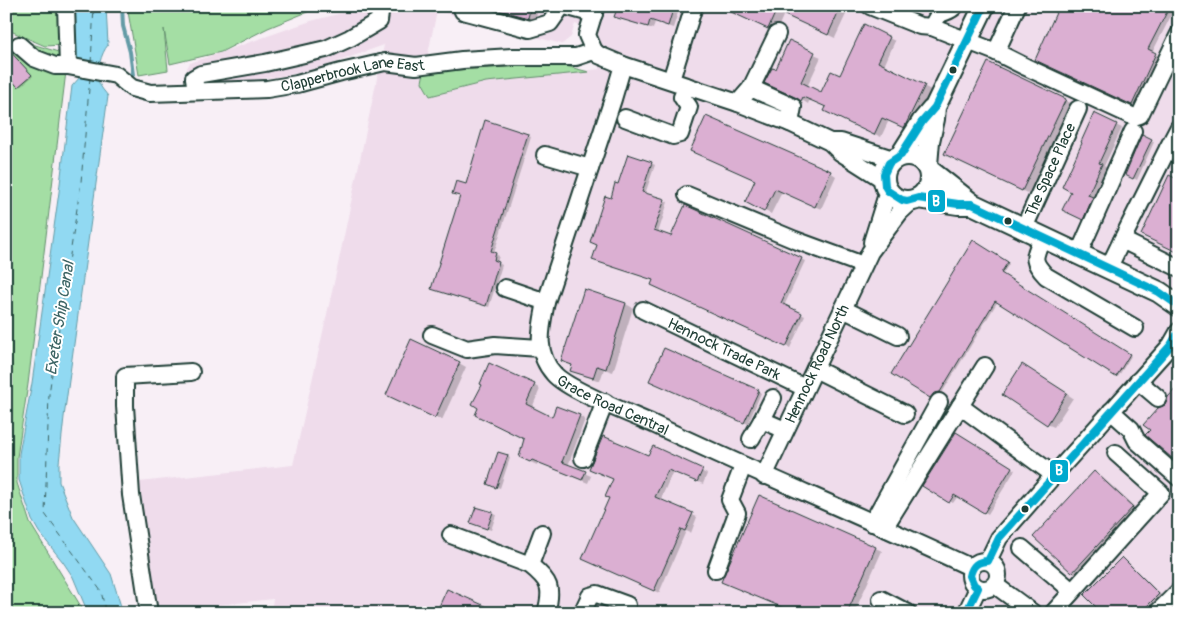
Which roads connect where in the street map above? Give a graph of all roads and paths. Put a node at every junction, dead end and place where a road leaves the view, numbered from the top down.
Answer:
1 (66, 6) edge
2 (381, 6) edge
3 (462, 6) edge
4 (563, 6) edge
5 (694, 6) edge
6 (870, 6) edge
7 (955, 6) edge
8 (984, 6) edge
9 (1017, 6) edge
10 (595, 10) edge
11 (932, 27) junction
12 (777, 34) dead end
13 (1179, 34) edge
14 (968, 41) junction
15 (19, 45) dead end
16 (594, 52) junction
17 (996, 52) junction
18 (623, 65) junction
19 (74, 67) junction
20 (671, 80) junction
21 (687, 86) junction
22 (751, 88) junction
23 (196, 91) junction
24 (738, 103) junction
25 (935, 107) junction
26 (1078, 108) dead end
27 (626, 118) dead end
28 (790, 123) junction
29 (1179, 127) edge
30 (1133, 131) dead end
31 (830, 142) junction
32 (1173, 150) edge
33 (545, 155) dead end
34 (897, 157) junction
35 (590, 168) junction
36 (928, 168) junction
37 (886, 186) junction
38 (687, 194) dead end
39 (915, 199) junction
40 (972, 204) junction
41 (1023, 230) junction
42 (1042, 238) junction
43 (1122, 240) junction
44 (1078, 255) junction
45 (866, 258) junction
46 (1179, 268) edge
47 (1108, 269) junction
48 (505, 288) dead end
49 (546, 302) junction
50 (1179, 306) edge
51 (844, 309) junction
52 (643, 310) dead end
53 (1134, 328) dead end
54 (1179, 331) edge
55 (432, 335) dead end
56 (898, 336) dead end
57 (540, 348) junction
58 (985, 366) dead end
59 (814, 369) junction
60 (191, 372) dead end
61 (1138, 381) junction
62 (806, 388) junction
63 (773, 398) dead end
64 (1158, 398) dead end
65 (605, 402) junction
66 (940, 402) dead end
67 (960, 406) junction
68 (1111, 412) junction
69 (905, 414) dead end
70 (762, 420) junction
71 (785, 430) junction
72 (752, 439) dead end
73 (1116, 453) dead end
74 (583, 458) dead end
75 (744, 466) junction
76 (1054, 475) junction
77 (764, 476) junction
78 (1179, 478) edge
79 (878, 525) junction
80 (542, 532) dead end
81 (451, 535) dead end
82 (1022, 548) dead end
83 (988, 561) junction
84 (530, 564) junction
85 (972, 568) junction
86 (716, 570) dead end
87 (995, 585) junction
88 (978, 588) junction
89 (1072, 591) junction
90 (881, 599) dead end
91 (627, 605) dead end
92 (542, 612) edge
93 (149, 613) edge
94 (582, 613) edge
95 (908, 613) edge
96 (966, 613) edge
97 (1033, 613) edge
98 (1053, 613) edge

1 - 19 street
2 - 23 street
3 - 4 street
4 - 10 street
5 - 20 street
6 - 11 street
7 - 11 street
8 - 14 main road
9 - 17 street
10 - 16 street
11 - 14 street
12 - 22 street
13 - 17 street
14 - 17 street
14 - 25 main road
15 - 19 street
16 - 18 street
16 - 23 street, Clapperbrook Lane East
18 - 20 street
18 - 35 street
19 - 23 street, Clapperbrook Lane East
20 - 21 street
21 - 24 street
21 - 27 street
22 - 24 street
22 - 28 street
24 - 28 street
25 - 34 main road
25 - 36 main road
26 - 41 street, The Space Place
28 - 31 street
29 - 32 street
30 - 44 street
31 - 34 street
31 - 37 street
32 - 43 street
33 - 35 street
34 - 36 main road
34 - 37 main road
35 - 49 street
36 - 39 main road
36 - 40 main road
37 - 39 main road
37 - 45 street, Hennock Road North
38 - 45 street
39 - 40 main road
39 - 45 street, Hennock Road North
40 - 41 main road
41 - 42 main road
42 - 44 main road
42 - 53 street
43 - 46 street
43 - 47 street
44 - 47 main road
45 - 51 street, Hennock Road North
47 - 50 main road
48 - 49 street
49 - 57 street
51 - 56 street
51 - 59 street, Hennock Road North
52 - 62 street, Hennock Trade Park
54 - 61 street
55 - 57 street
57 - 65 street, Grace Road Central
58 - 67 street
59 - 62 street, Hennock Road North
59 - 69 street
60 - 93 street
61 - 64 street
61 - 68 street
62 - 71 street, Hennock Road North
63 - 70 street
65 - 74 street
65 - 75 street, Grace Road Central
66 - 79 street
67 - 76 street
67 - 79 street
68 - 76 street
68 - 78 street
70 - 71 street
70 - 72 street
71 - 77 street, Hennock Road North
73 - 89 street
75 - 77 street, Grace Road Central
75 - 86 street
76 - 83 street
77 - 79 street, Grace Road Central
79 - 85 street, Grace Road Central
80 - 84 street
81 - 84 street
82 - 89 street
83 - 85 street
83 - 87 street
84 - 92 street
85 - 88 street
87 - 88 street
87 - 97 street
88 - 96 street
89 - 98 street
90 - 95 street
91 - 94 street

